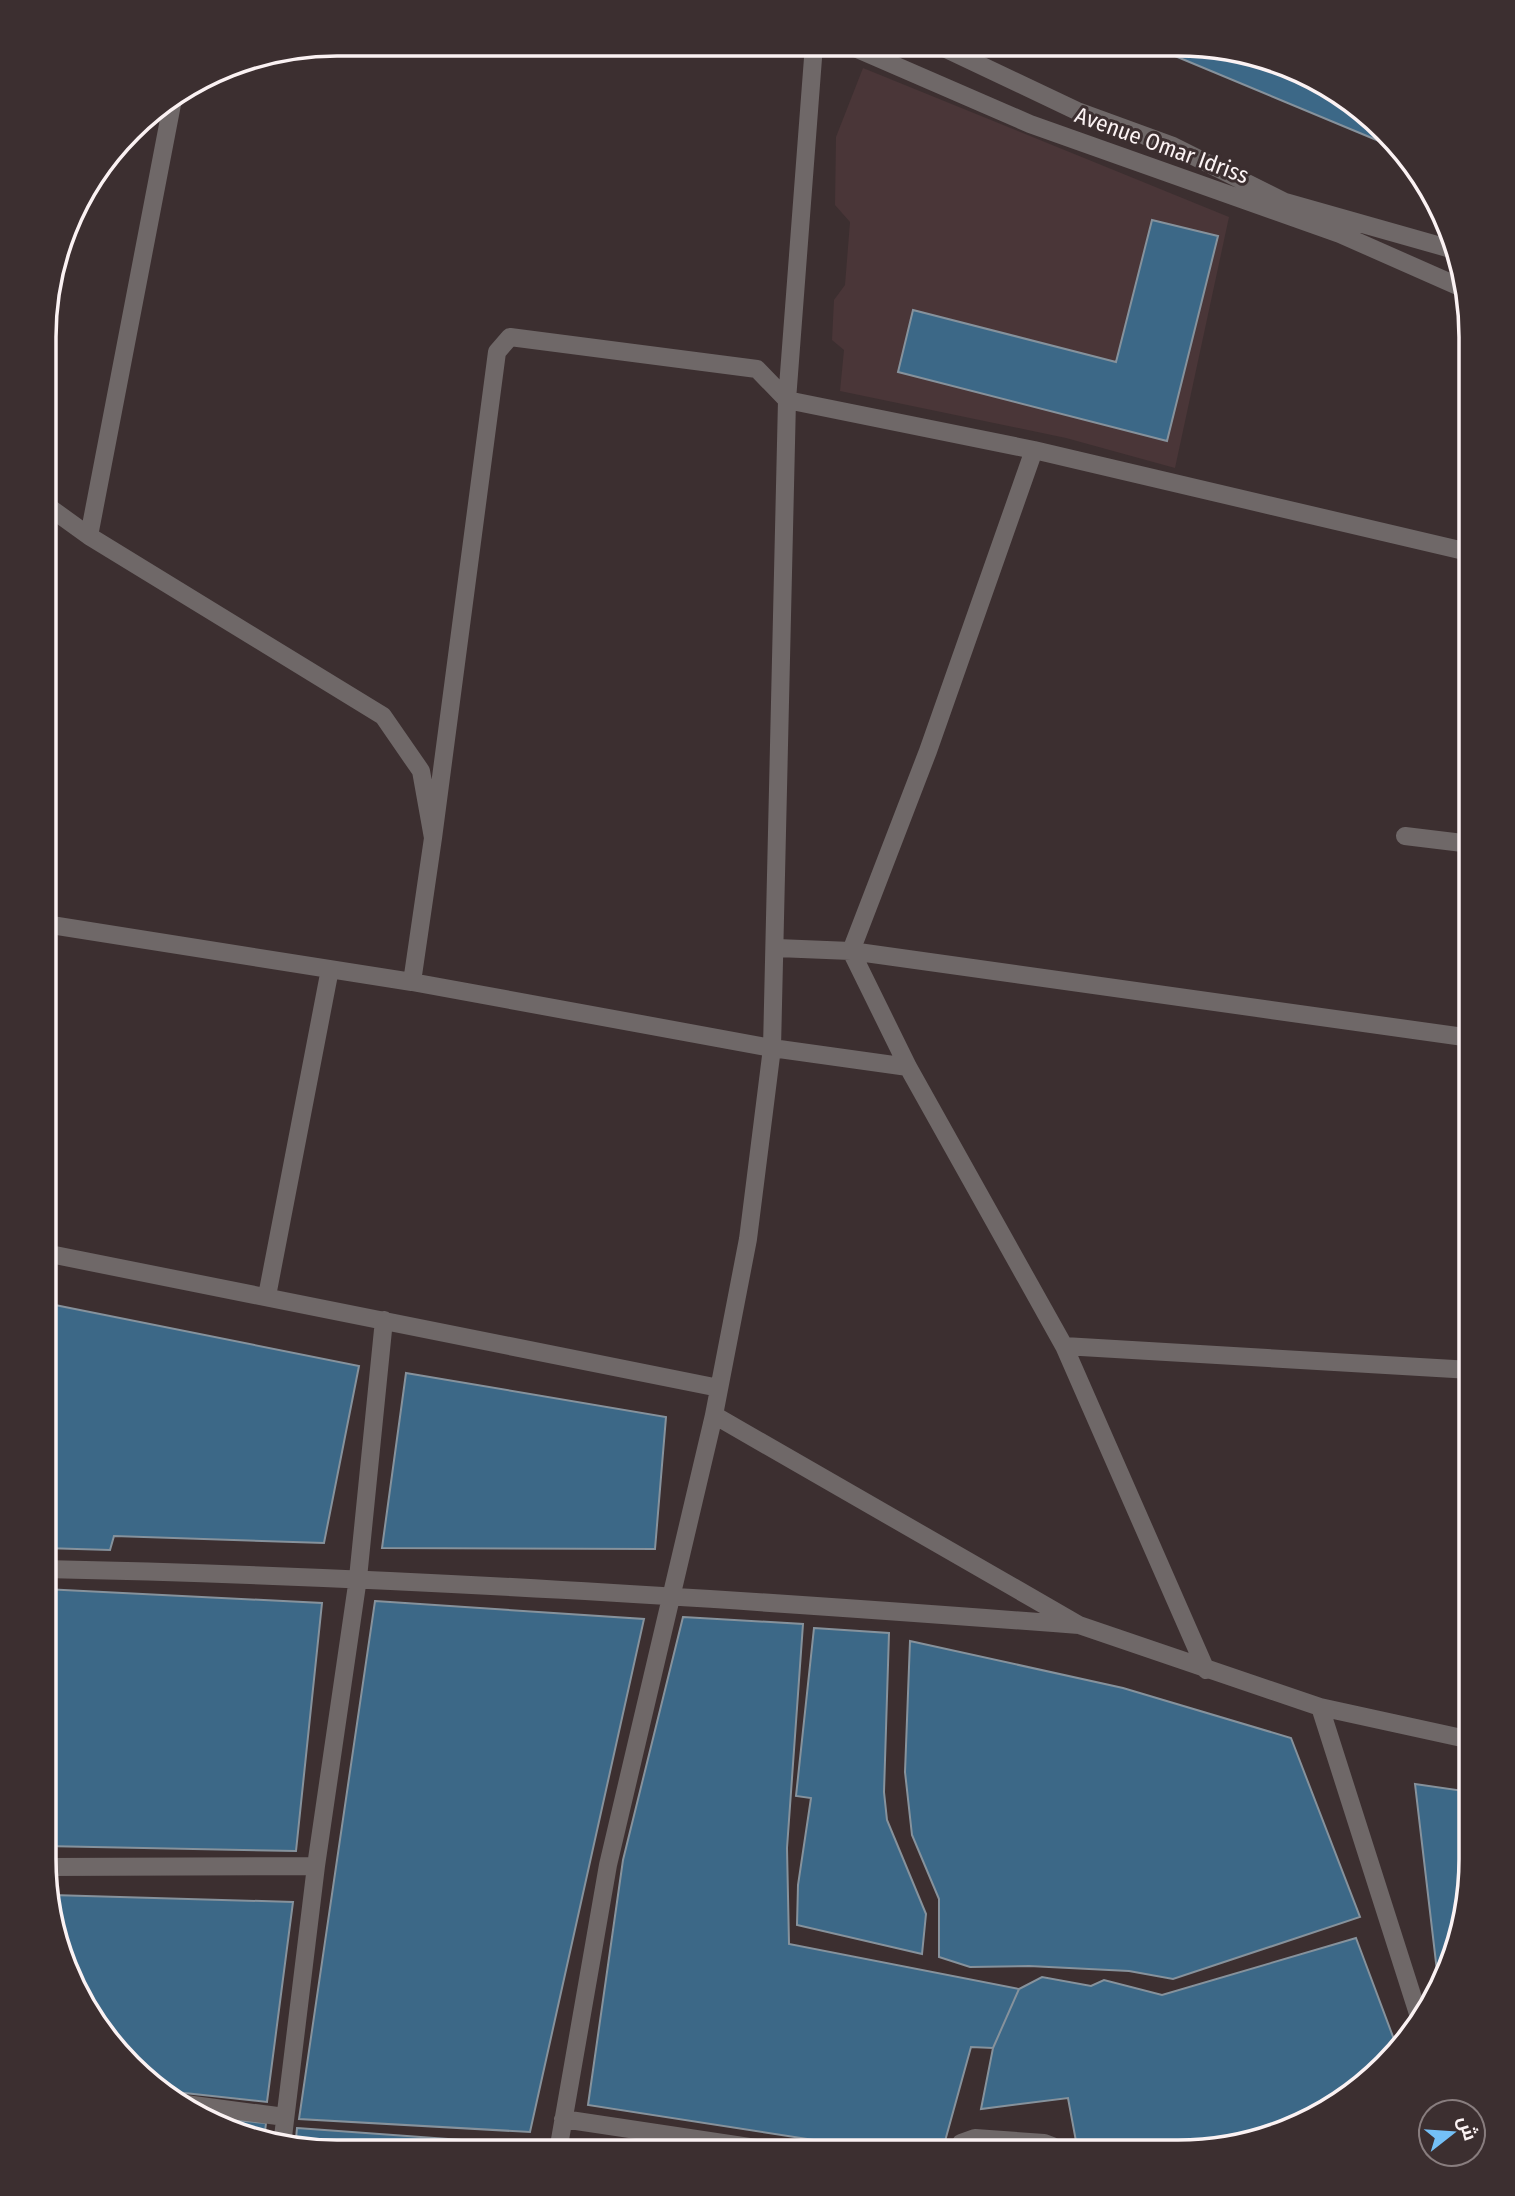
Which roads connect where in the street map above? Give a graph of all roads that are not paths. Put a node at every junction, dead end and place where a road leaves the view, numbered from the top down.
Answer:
1 (813, 56) edge
2 (873, 56) edge
3 (961, 56) edge
4 (171, 110) edge
5 (1444, 247) edge
6 (1454, 285) edge
7 (787, 400) junction
8 (1034, 450) junction
9 (56, 512) edge
10 (89, 536) junction
11 (1459, 550) edge
12 (1405, 836) dead end
13 (433, 838) junction
14 (1459, 843) edge
15 (56, 926) edge
16 (777, 948) junction
17 (851, 951) junction
18 (330, 969) junction
19 (412, 982) junction
20 (1459, 1036) edge
21 (772, 1048) junction
22 (908, 1067) junction
23 (56, 1255) edge
24 (267, 1296) junction
25 (384, 1320) junction
26 (1064, 1346) junction
27 (1459, 1369) edge
28 (719, 1388) junction
29 (714, 1415) junction
30 (56, 1569) edge
31 (358, 1578) junction
32 (672, 1594) junction
33 (1079, 1625) junction
34 (1206, 1670) junction
35 (1320, 1707) junction
36 (1459, 1737) edge
37 (316, 1866) junction
38 (56, 1867) edge
39 (1416, 2008) edge
40 (204, 2106) edge
41 (285, 2117) junction
42 (563, 2119) junction
43 (283, 2135) edge
44 (560, 2140) edge
45 (703, 2140) edge
46 (969, 2140) edge
47 (1003, 2140) edge

1 - 7 street
2 - 6 street, Avenue Omar Idriss
3 - 5 street
4 - 10 street
7 - 8 street
7 - 13 street
7 - 16 street
8 - 11 street
8 - 17 street
9 - 10 street
10 - 13 street
12 - 14 street
13 - 19 street
15 - 18 street
16 - 17 street
16 - 21 street
17 - 20 street
17 - 22 street
18 - 19 street
18 - 24 street
19 - 21 street
21 - 22 street
21 - 28 street
22 - 26 street
23 - 24 street
24 - 25 street
25 - 28 street
25 - 31 street
26 - 27 street
26 - 34 street
28 - 29 street
29 - 32 street
29 - 33 street
30 - 31 street
31 - 32 street
31 - 37 street
32 - 33 street
32 - 42 street
33 - 34 street
34 - 35 street
35 - 36 street
35 - 39 street
37 - 38 street
37 - 41 street
40 - 41 street
41 - 43 street
42 - 44 street
42 - 45 street
46 - 47 street

